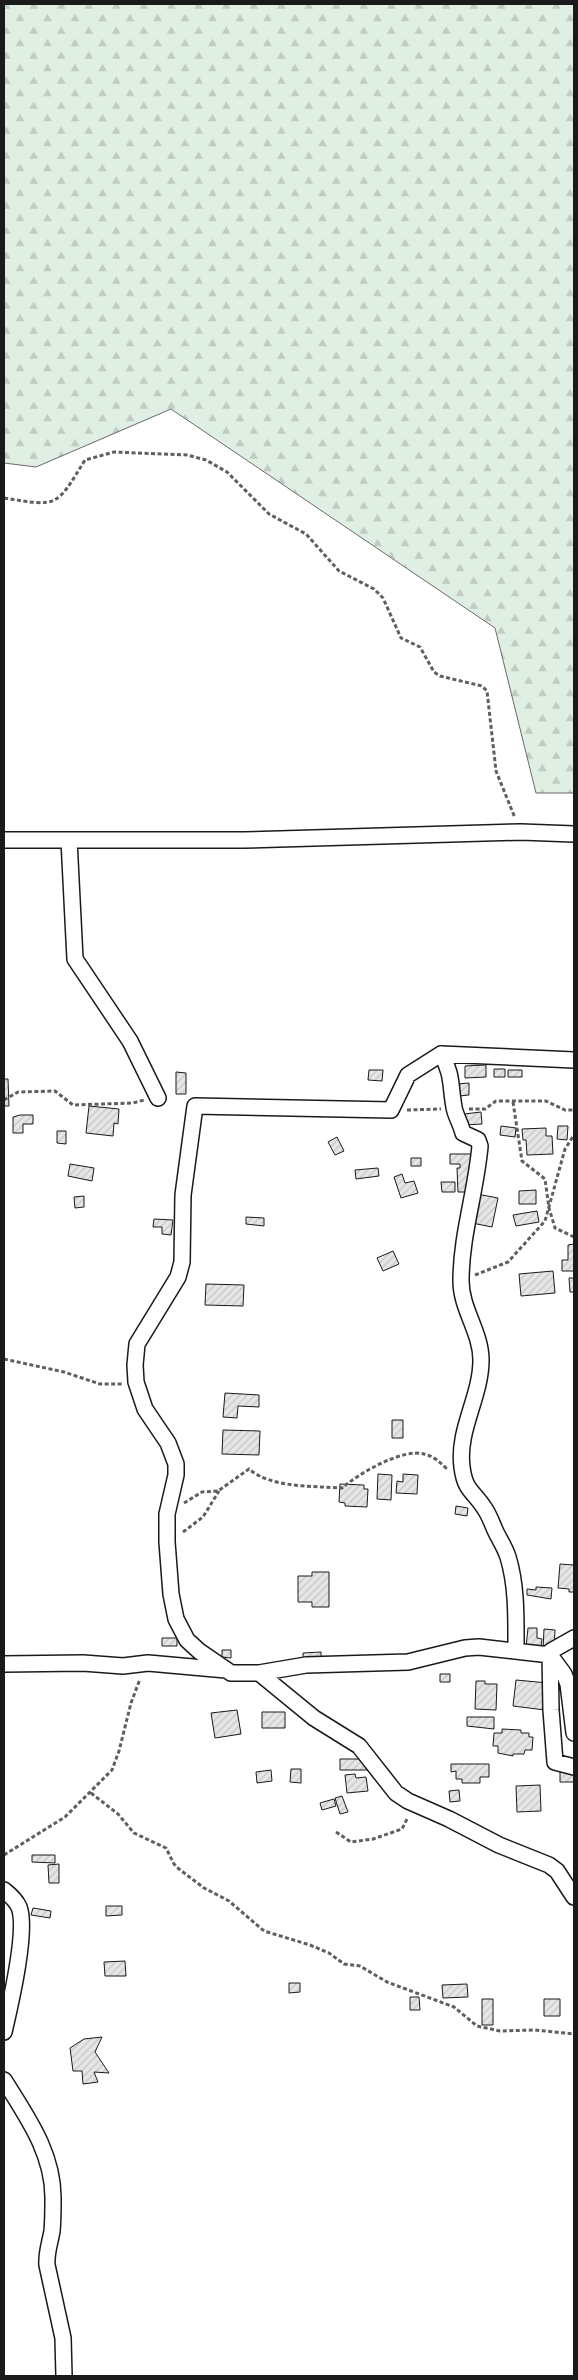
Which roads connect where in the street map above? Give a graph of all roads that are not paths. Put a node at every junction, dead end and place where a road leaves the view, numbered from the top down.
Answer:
1 (574, 834) edge
2 (4, 840) edge
3 (69, 840) junction
4 (442, 1054) junction
5 (574, 1060) edge
6 (158, 1098) road end
7 (574, 1638) edge
8 (516, 1651) junction
9 (550, 1655) junction
10 (4, 1664) edge
11 (228, 1670) junction
12 (259, 1673) junction
13 (572, 1692) edge
14 (574, 1733) edge
15 (574, 1767) edge
16 (4, 1890) edge
17 (574, 1897) edge
18 (4, 2032) edge
19 (4, 2080) edge
20 (64, 2376) edge

1 - 3 street
2 - 3 street
3 - 6 street
4 - 5 street
4 - 8 street
4 - 11 street
7 - 9 street
8 - 9 street
8 - 12 street
9 - 13 street
9 - 15 street
10 - 11 street
11 - 12 street
12 - 17 street
13 - 14 street
16 - 18 street
19 - 20 street

